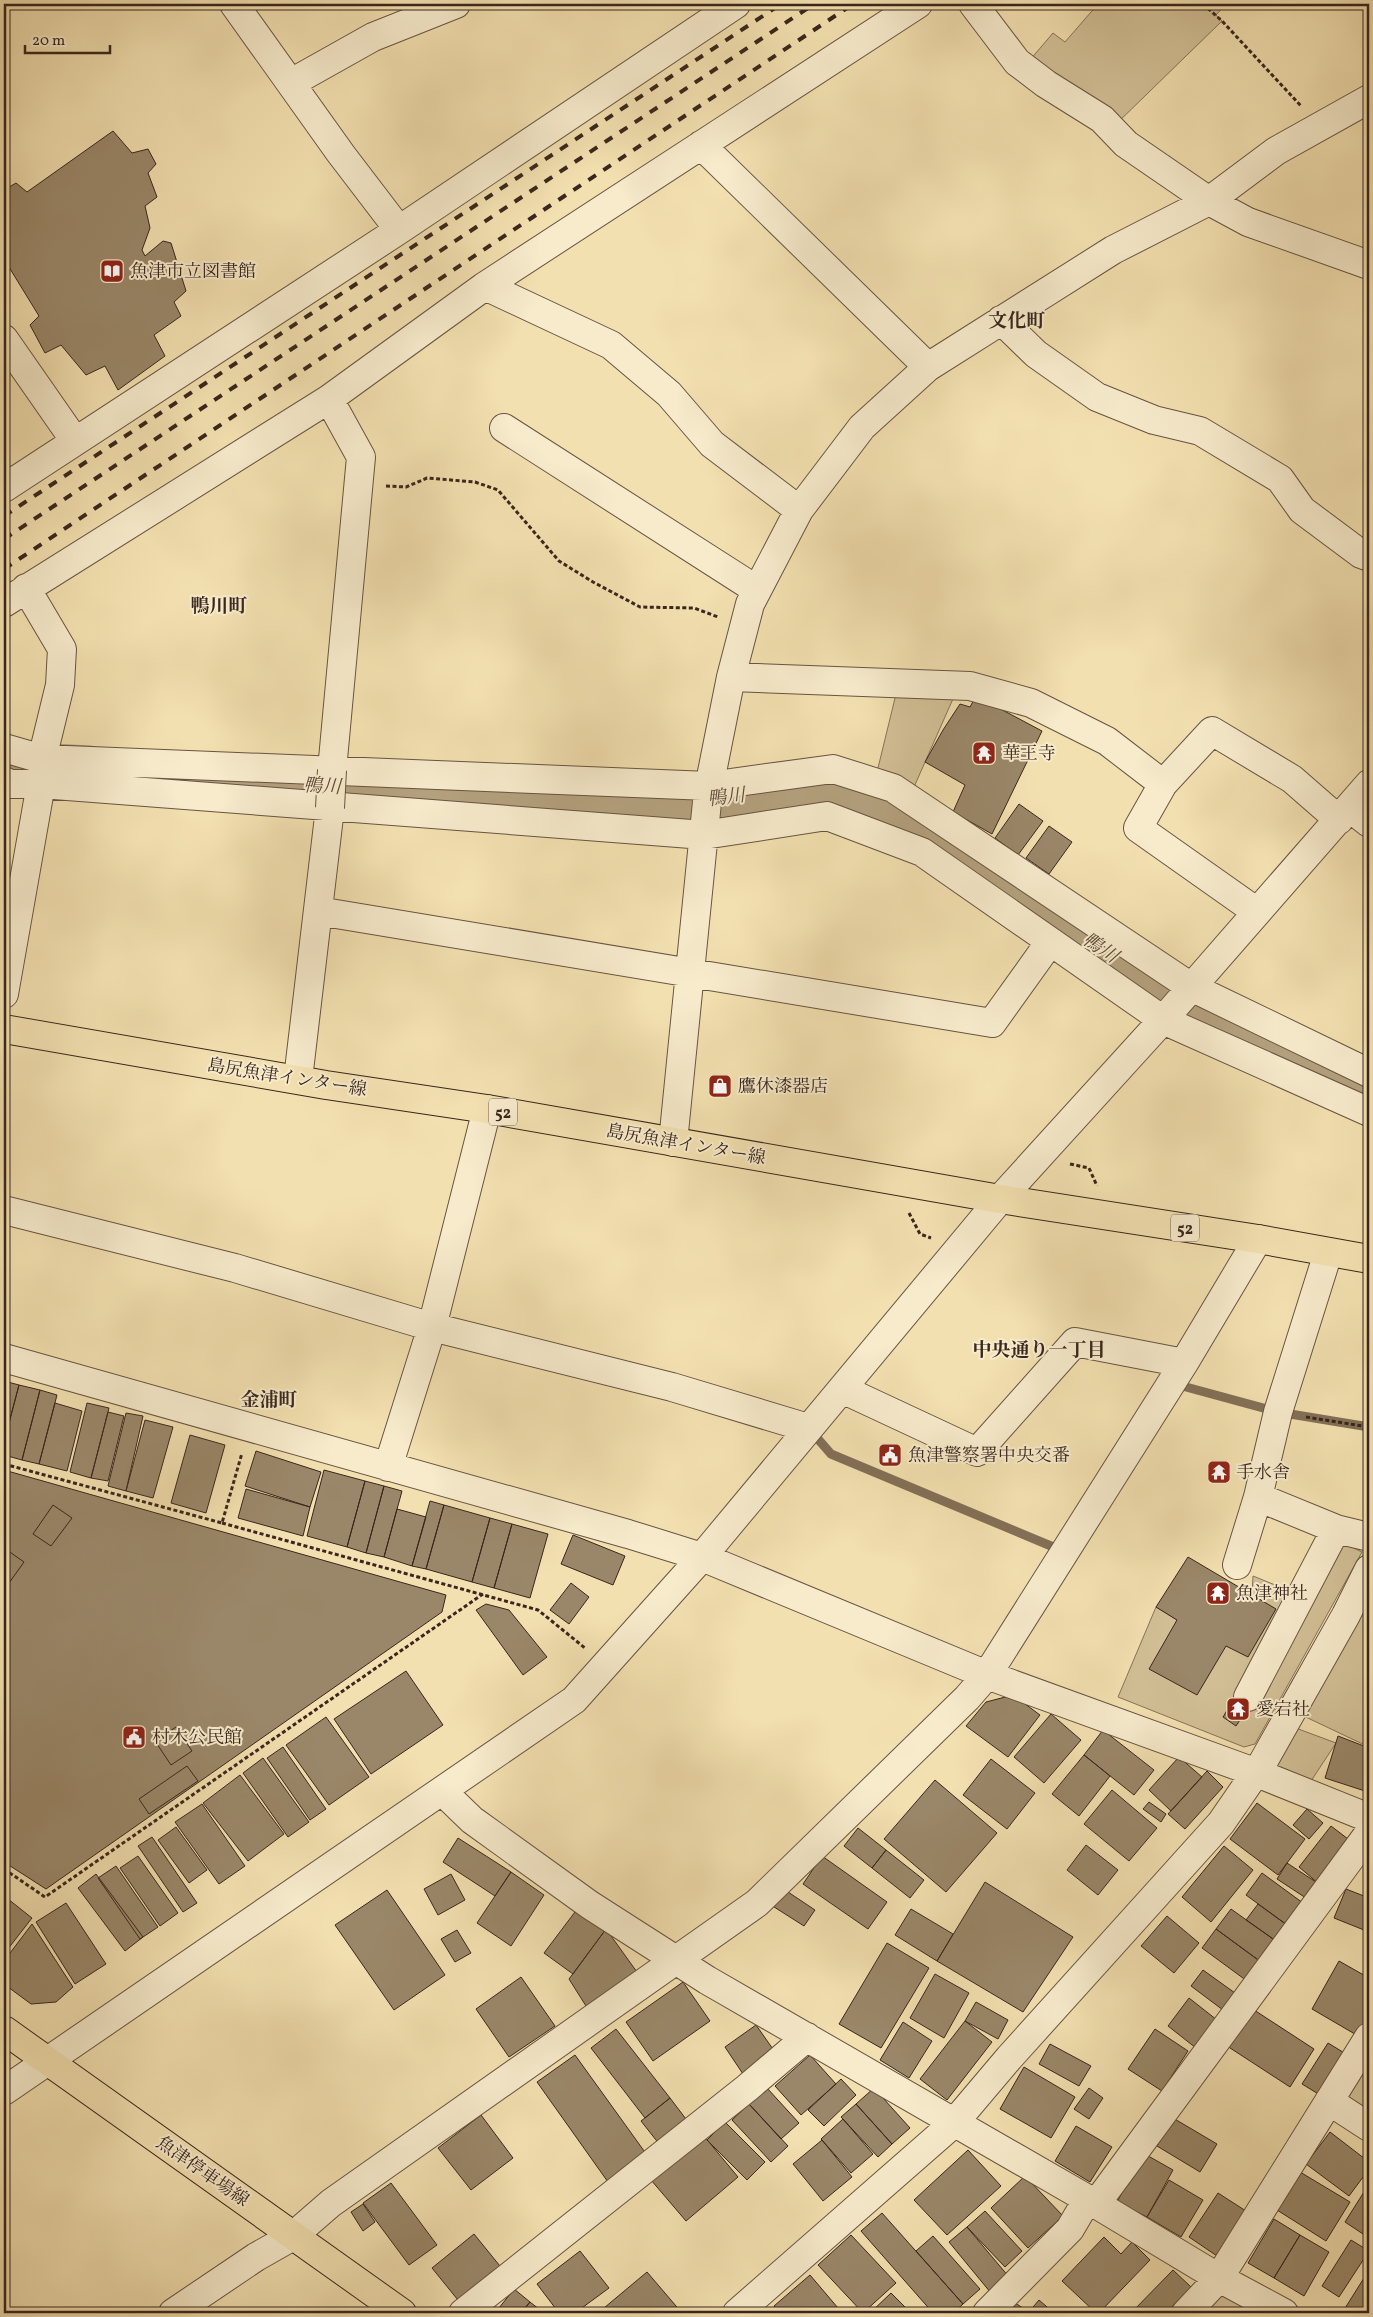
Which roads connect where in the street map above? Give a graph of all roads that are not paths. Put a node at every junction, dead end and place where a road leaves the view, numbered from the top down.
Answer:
1 (234, 4) edge
2 (456, 4) edge
3 (736, 4) edge
4 (918, 4) edge
5 (973, 4) edge
6 (291, 83) junction
7 (1369, 99) edge
8 (701, 146) junction
9 (1209, 201) junction
10 (399, 230) junction
11 (1369, 265) edge
12 (485, 286) junction
13 (1001, 320) junction
14 (4, 339) edge
15 (928, 367) junction
16 (329, 399) junction
17 (504, 428) dead end
18 (75, 441) junction
19 (4, 488) edge
20 (799, 510) junction
21 (1369, 557) edge
22 (26, 588) junction
23 (757, 590) junction
24 (4, 603) edge
25 (731, 677) junction
26 (4, 748) edge
27 (41, 771) junction
28 (4, 781) edge
29 (1163, 784) junction
30 (1369, 784) edge
31 (708, 789) junction
32 (1353, 817) edge
33 (704, 831) junction
34 (318, 911) junction
35 (1257, 912) junction
36 (1050, 942) junction
37 (690, 972) junction
38 (1191, 987) junction
39 (4, 994) edge
40 (1167, 1016) junction
41 (4, 1030) edge
42 (1369, 1073) edge
43 (298, 1080) junction
44 (487, 1109) junction
45 (1369, 1112) edge
46 (673, 1142) junction
47 (1000, 1199) junction
48 (4, 1210) edge
49 (1258, 1239) junction
50 (1328, 1253) junction
51 (1369, 1259) edge
52 (432, 1327) junction
53 (4, 1358) edge
54 (1184, 1363) junction
55 (842, 1389) junction
56 (808, 1428) junction
57 (388, 1467) junction
58 (1258, 1497) junction
59 (1336, 1529) junction
60 (1369, 1537) edge
61 (702, 1557) junction
62 (1237, 1565) dead end
63 (1369, 1569) edge
64 (988, 1675) junction
65 (1248, 1696) dead end
66 (1257, 1773) junction
67 (442, 1791) junction
68 (1369, 1818) edge
69 (1369, 1834) edge
70 (674, 1959) junction
71 (4, 2030) edge
72 (807, 2037) junction
73 (1369, 2037) edge
74 (48, 2062) junction
75 (4, 2091) edge
76 (1330, 2101) junction
77 (954, 2123) junction
78 (1369, 2127) edge
79 (1091, 2202) junction
80 (294, 2236) junction
81 (1219, 2278) junction
82 (753, 2308) edge
83 (172, 2313) edge
84 (402, 2313) edge
85 (463, 2313) edge
86 (987, 2313) edge
87 (1186, 2313) edge
88 (1284, 2313) edge

1 - 6 street
2 - 6 street
3 - 10 street
4 - 8 street
5 - 9 street
6 - 10 street
7 - 9 street
8 - 12 street
8 - 15 street
9 - 11 street
9 - 13 street
10 - 18 street
12 - 16 street
12 - 20 street
13 - 15 street
13 - 21 street
14 - 18 street
15 - 20 street
16 - 22 street
16 - 34 street, bridge
17 - 23 street
18 - 19 street
20 - 23 street
22 - 24 street
22 - 27 street
23 - 25 street
25 - 29 street
25 - 31 street
26 - 27 street
27 - 28 street
27 - 31 street
27 - 33 street
27 - 39 street
29 - 32 street
29 - 35 street
30 - 32 street
31 - 33 street
31 - 38 street
32 - 35 street
33 - 36 street
33 - 37 street
34 - 37 street
34 - 43 street
35 - 38 street
36 - 37 street
36 - 40 street
37 - 46 street
38 - 40 street
38 - 42 street
40 - 45 street
40 - 47 street
41 - 43 main road, 島尻魚津インター線 / 52
43 - 44 main road, 島尻魚津インター線 / 52
44 - 46 main road, 島尻魚津インター線 / 52
44 - 52 street
46 - 47 main road, 島尻魚津インター線 / 52
47 - 49 main road, 島尻魚津インター線 / 52
47 - 55 street
48 - 52 street
49 - 50 main road, 島尻魚津インター線 / 52
49 - 54 street
50 - 51 main road, 島尻魚津インター線 / 52
50 - 58 street
52 - 56 street
52 - 57 street
53 - 57 street
54 - 55 street
54 - 64 street
55 - 56 street
56 - 61 street
57 - 61 street
58 - 59 street
58 - 62 street
59 - 60 street
59 - 65 street
61 - 64 street
61 - 67 street
63 - 66 street
64 - 66 street
64 - 70 street
66 - 68 street
66 - 77 street
67 - 70 street
67 - 74 street
69 - 79 street
70 - 72 street
70 - 80 street
71 - 74 main road, 魚津停車場線
72 - 77 street
72 - 85 street
73 - 76 street
74 - 75 street
74 - 80 main road, 魚津停車場線
76 - 78 street
76 - 81 street
77 - 79 street
77 - 82 street
79 - 81 street
79 - 86 street
80 - 83 street
80 - 84 main road, 魚津停車場線
81 - 87 street
81 - 88 street

